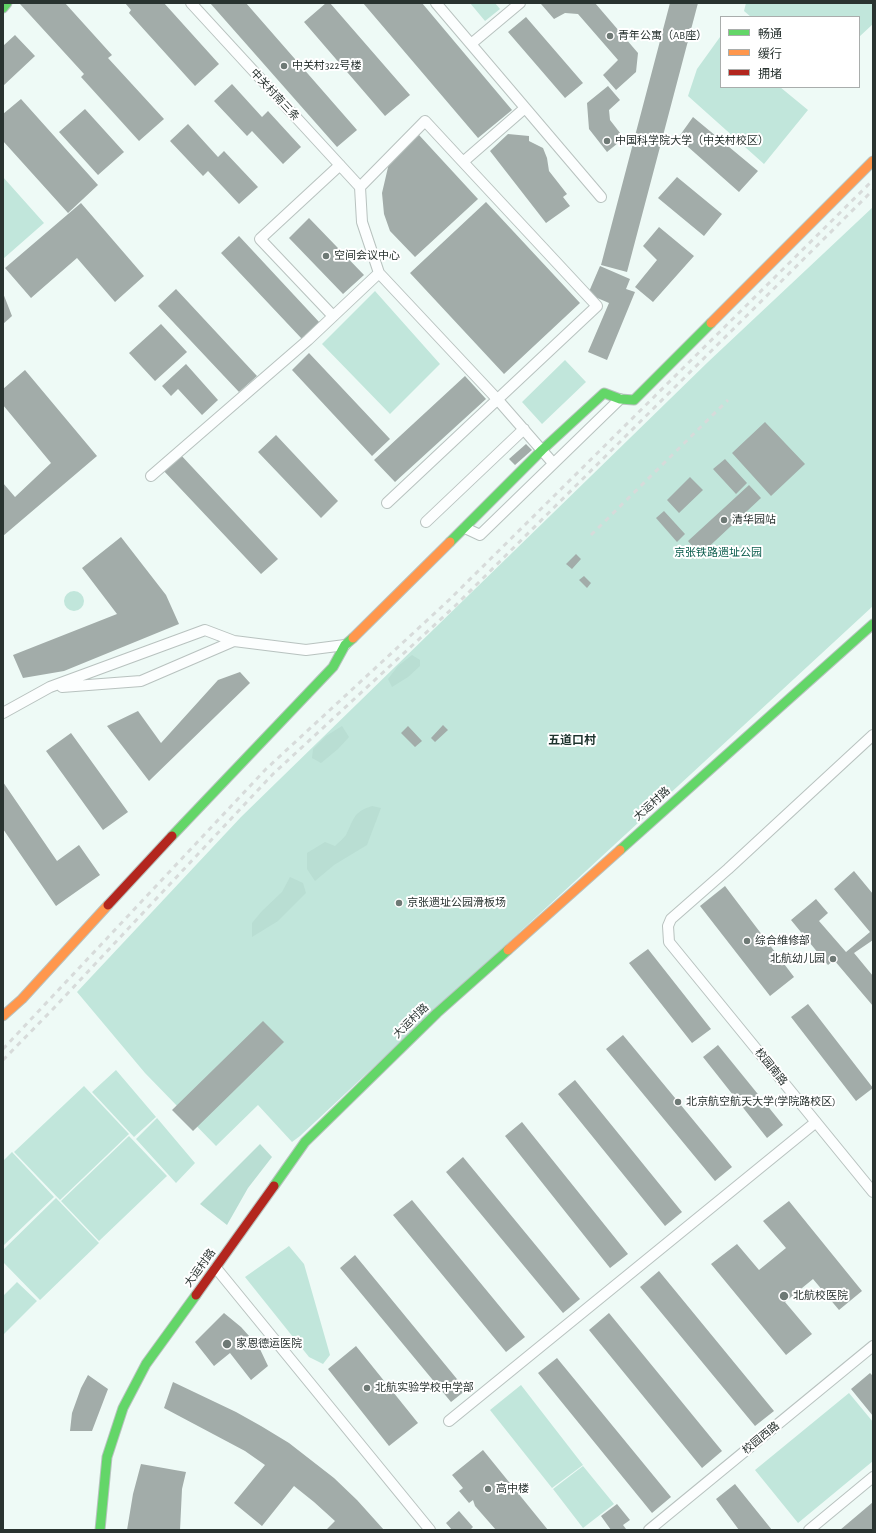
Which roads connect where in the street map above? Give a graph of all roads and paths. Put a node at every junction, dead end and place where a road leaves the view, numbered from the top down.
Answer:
1 (7, 3) edge
2 (191, 3) edge
3 (436, 3) edge
4 (520, 3) edge
5 (3, 8) edge
6 (471, 44) junction
7 (525, 108) junction
8 (873, 161) edge
9 (463, 162) junction
10 (340, 166) junction
11 (360, 187) junction
12 (601, 197) dead end
13 (379, 273) junction
14 (334, 316) junction
15 (620, 399) junction
16 (498, 400) junction
17 (524, 429) junction
18 (542, 450) junction
19 (553, 463) junction
20 (151, 476) dead end
21 (387, 503) dead end
22 (426, 522) dead end
23 (465, 528) junction
24 (873, 624) edge
25 (234, 641) junction
26 (345, 645) junction
27 (50, 687) junction
28 (3, 713) edge
29 (873, 735) edge
30 (3, 1016) edge
31 (816, 1122) junction
32 (873, 1192) edge
33 (216, 1268) junction
34 (873, 1346) edge
35 (449, 1421) dead end
36 (873, 1477) edge
37 (100, 1530) edge
38 (430, 1530) edge
39 (649, 1530) edge
40 (809, 1530) edge

1 - 5 street
2 - 10 street, 中关村南三条
3 - 6 street
4 - 6 street
6 - 7 street
7 - 9 street
7 - 12 street
8 - 15 street
9 - 11 street
9 - 16 street
10 - 11 street, 中关村南三条
10 - 14 street
11 - 13 street
13 - 14 street
13 - 16 street
14 - 20 street
15 - 18 street
15 - 19 street
16 - 17 street
16 - 21 street
17 - 18 street
17 - 22 street
18 - 19 street
18 - 23 street
19 - 23 street
23 - 26 street
24 - 33 street, 大运村路
25 - 26 street
25 - 27 street
25 - 27 street
26 - 30 street
27 - 28 street
29 - 31 street, 校园南路
31 - 32 street, 校园南路
31 - 35 street
33 - 37 street, 大运村路
33 - 38 street
34 - 39 street, 校园西路
36 - 40 street

